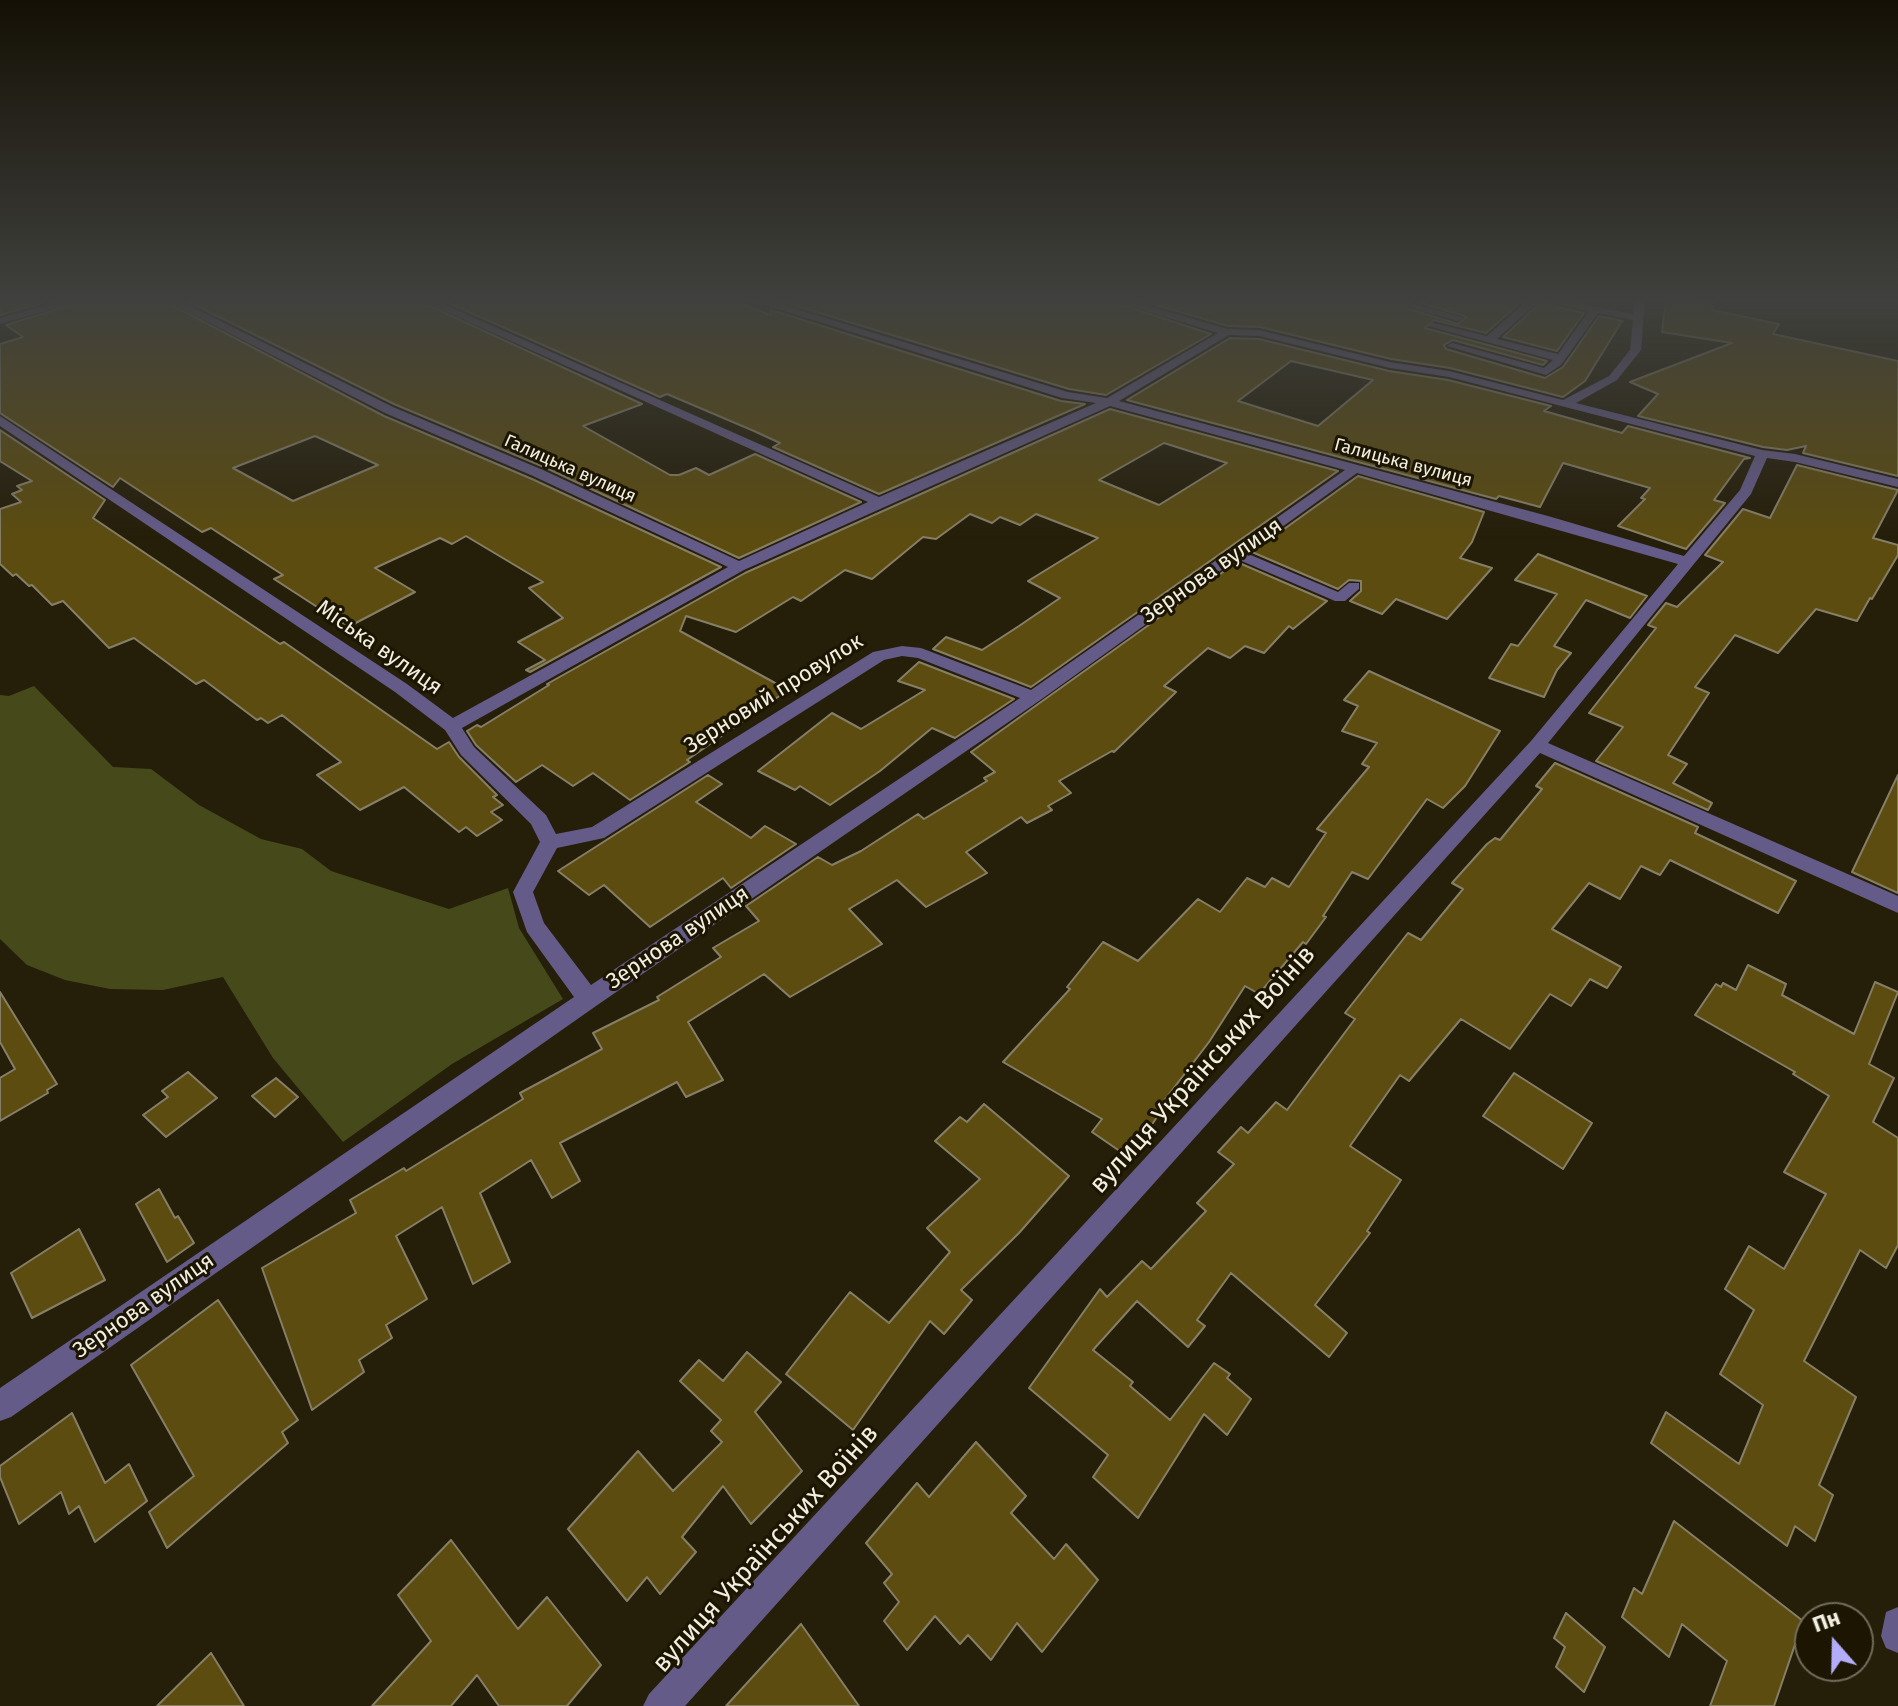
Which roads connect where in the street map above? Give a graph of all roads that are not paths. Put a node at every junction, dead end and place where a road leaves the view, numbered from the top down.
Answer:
1 (329, 380) edge
2 (604, 380) edge
3 (1016, 380) edge
4 (1147, 380) edge
5 (1463, 380) edge
6 (1610, 380) edge
7 (1109, 402) junction
8 (1566, 403) junction
9 (0, 420) edge
10 (1762, 454) junction
11 (1354, 469) junction
12 (1898, 483) edge
13 (879, 502) junction
14 (1237, 554) junction
15 (1688, 562) junction
16 (739, 567) junction
17 (1354, 586) dead end
18 (1033, 697) junction
19 (452, 726) junction
20 (1537, 745) junction
21 (550, 842) junction
22 (1898, 905) edge
23 (588, 999) junction
24 (0, 1406) edge
25 (1898, 1624) edge
26 (1898, 1636) edge
27 (661, 1706) edge

1 - 16 street, Галицька вулиця
2 - 13 street
3 - 7 street, Галицька вулиця
4 - 7 street
5 - 8 street
6 - 8 street
7 - 11 street, Галицька вулиця
7 - 13 street
8 - 10 street
9 - 19 street, Міська вулиця
10 - 12 street
10 - 15 street, вулиця Українських Воїнів
11 - 14 street, Зернова вулиця
11 - 15 street, Галицька вулиця
13 - 16 street
14 - 17 street
14 - 18 street, Зернова вулиця
15 - 20 street, вулиця Українських Воїнів
16 - 19 street
18 - 21 street, Зерновий провулок
18 - 23 street, Зернова вулиця
19 - 21 street, Міська вулиця
20 - 22 street
20 - 27 street, вулиця Українських Воїнів
21 - 23 street
23 - 24 street, Зернова вулиця
25 - 26 street

